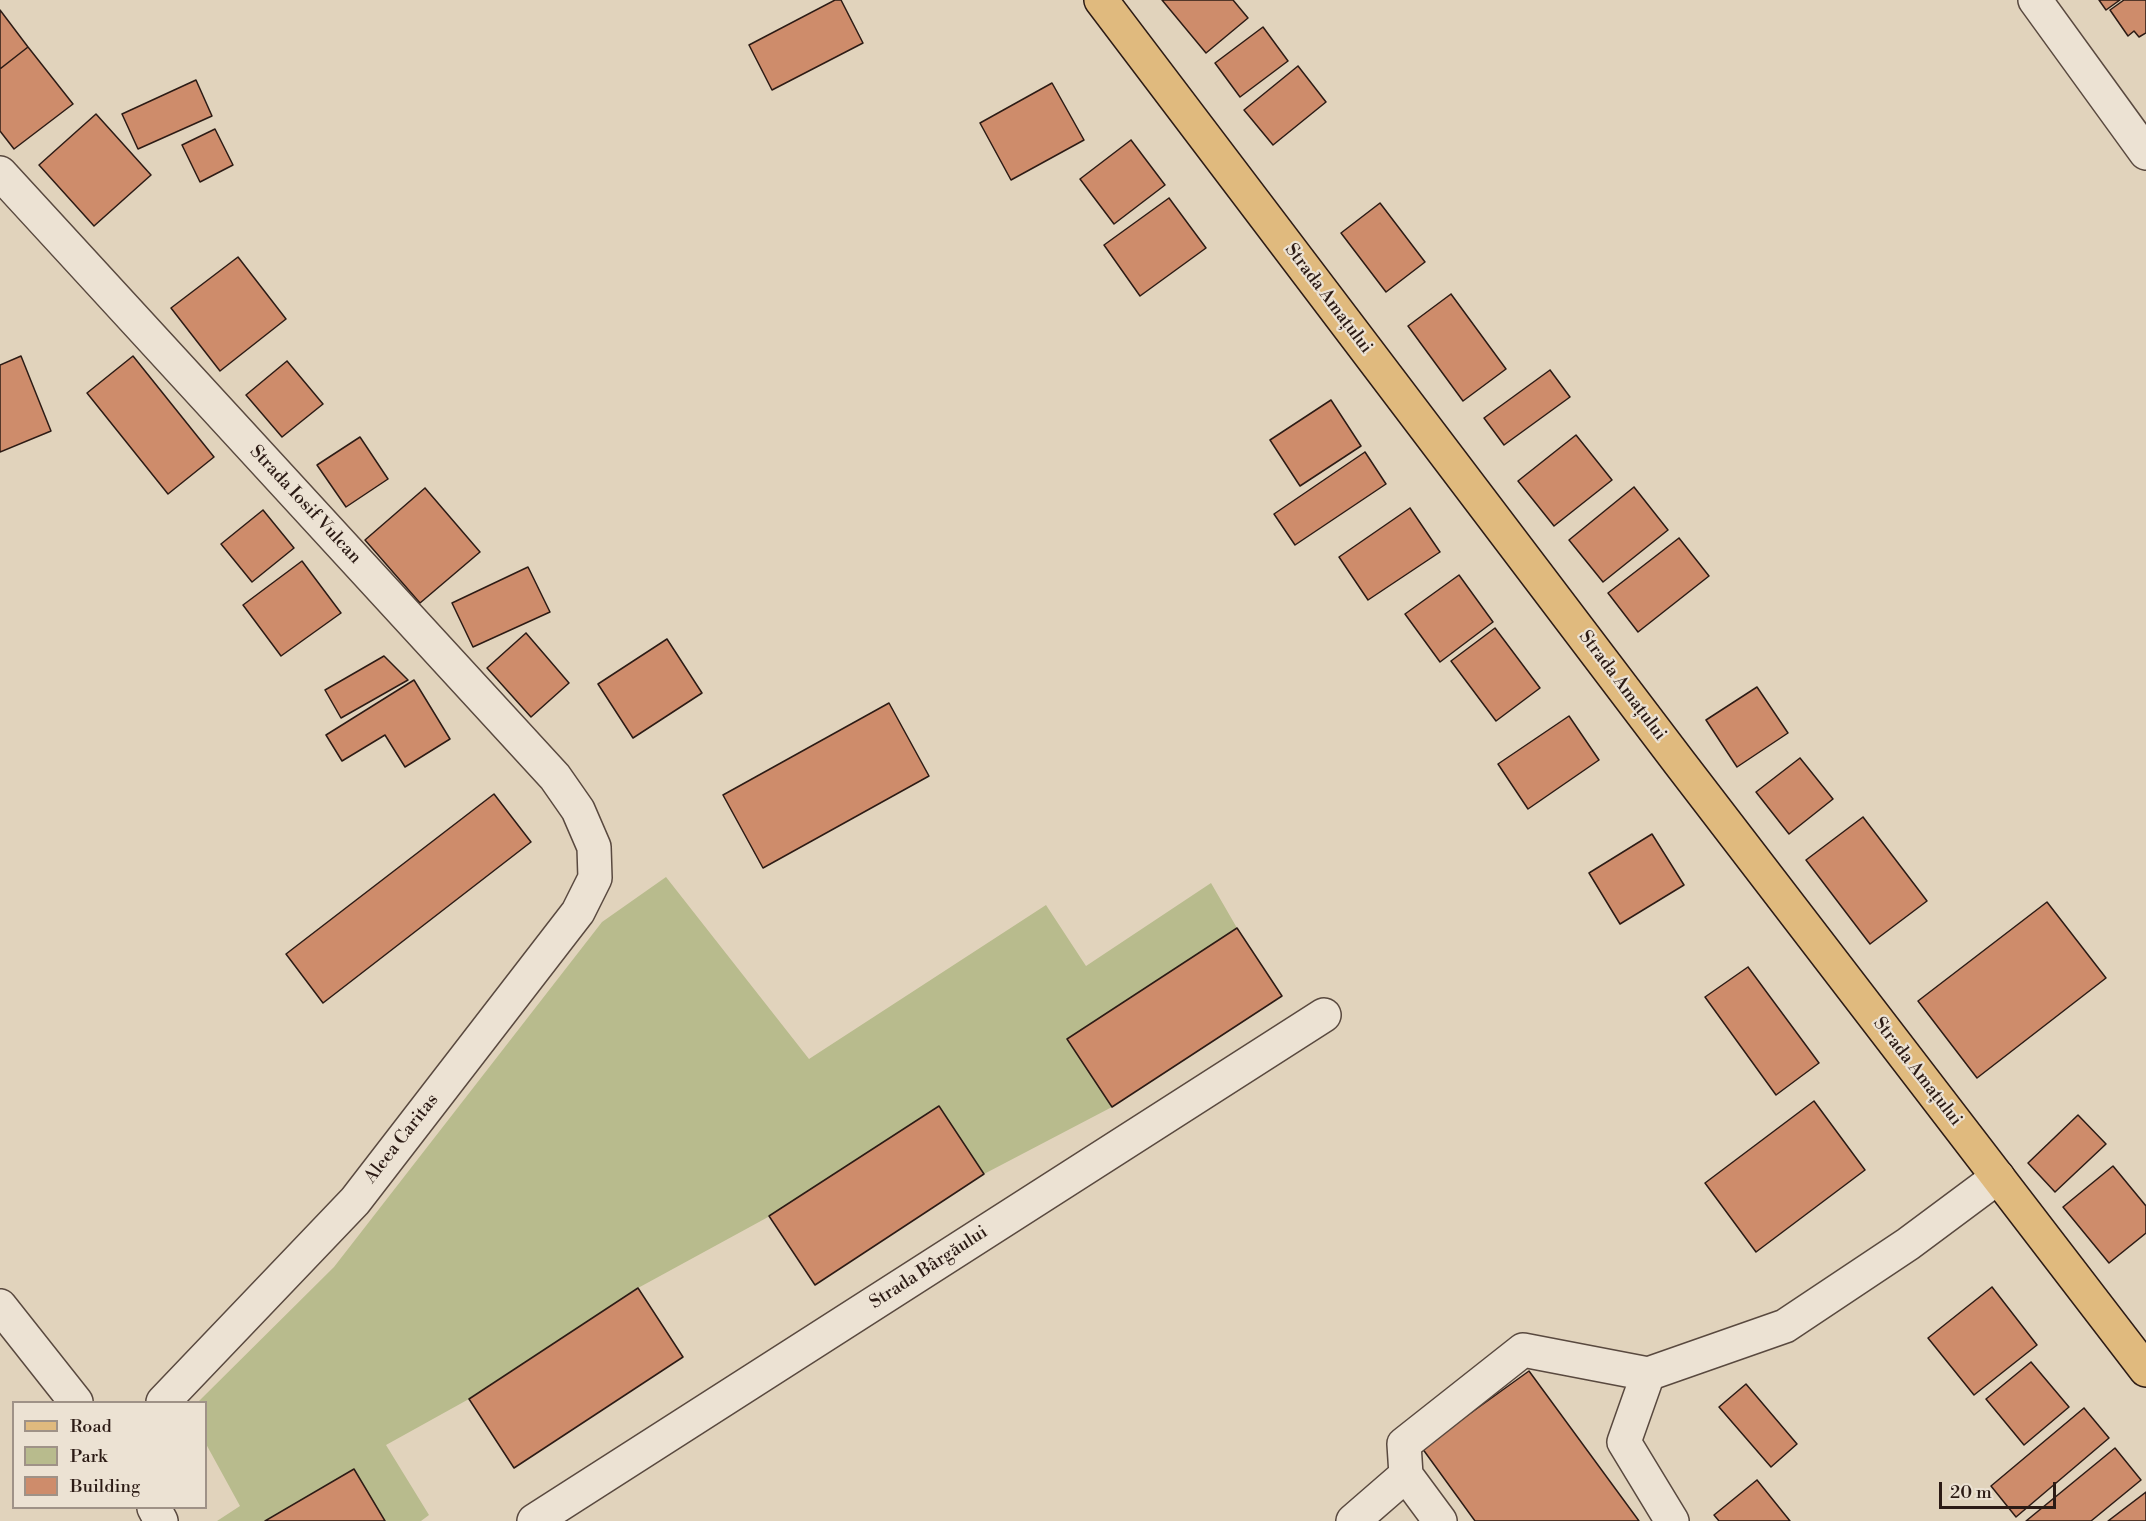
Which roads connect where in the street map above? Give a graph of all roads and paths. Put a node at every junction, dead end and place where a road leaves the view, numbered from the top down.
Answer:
1 (1101, 0) edge
2 (2035, 0) edge
3 (2146, 153) edge
4 (0, 173) edge
5 (594, 847) joint
6 (1324, 1015) dead end
7 (1998, 1177) junction
8 (0, 1306) edge
9 (2146, 1370) edge
10 (1648, 1374) junction
11 (75, 1401) edge
12 (164, 1401) edge
13 (1406, 1475) junction
14 (534, 1521) edge
15 (1353, 1521) edge
16 (1440, 1521) edge
17 (1672, 1521) edge

1 - 7 main road, Strada Amațului
2 - 3 street
4 - 5 street, Strada Iosif Vulcan
5 - 12 street, Aleea Caritas
6 - 14 street, Strada Bârgăului
7 - 9 main road, Strada Amațului
7 - 10 street
8 - 11 street
10 - 13 street
10 - 17 street
13 - 15 street
13 - 16 street

